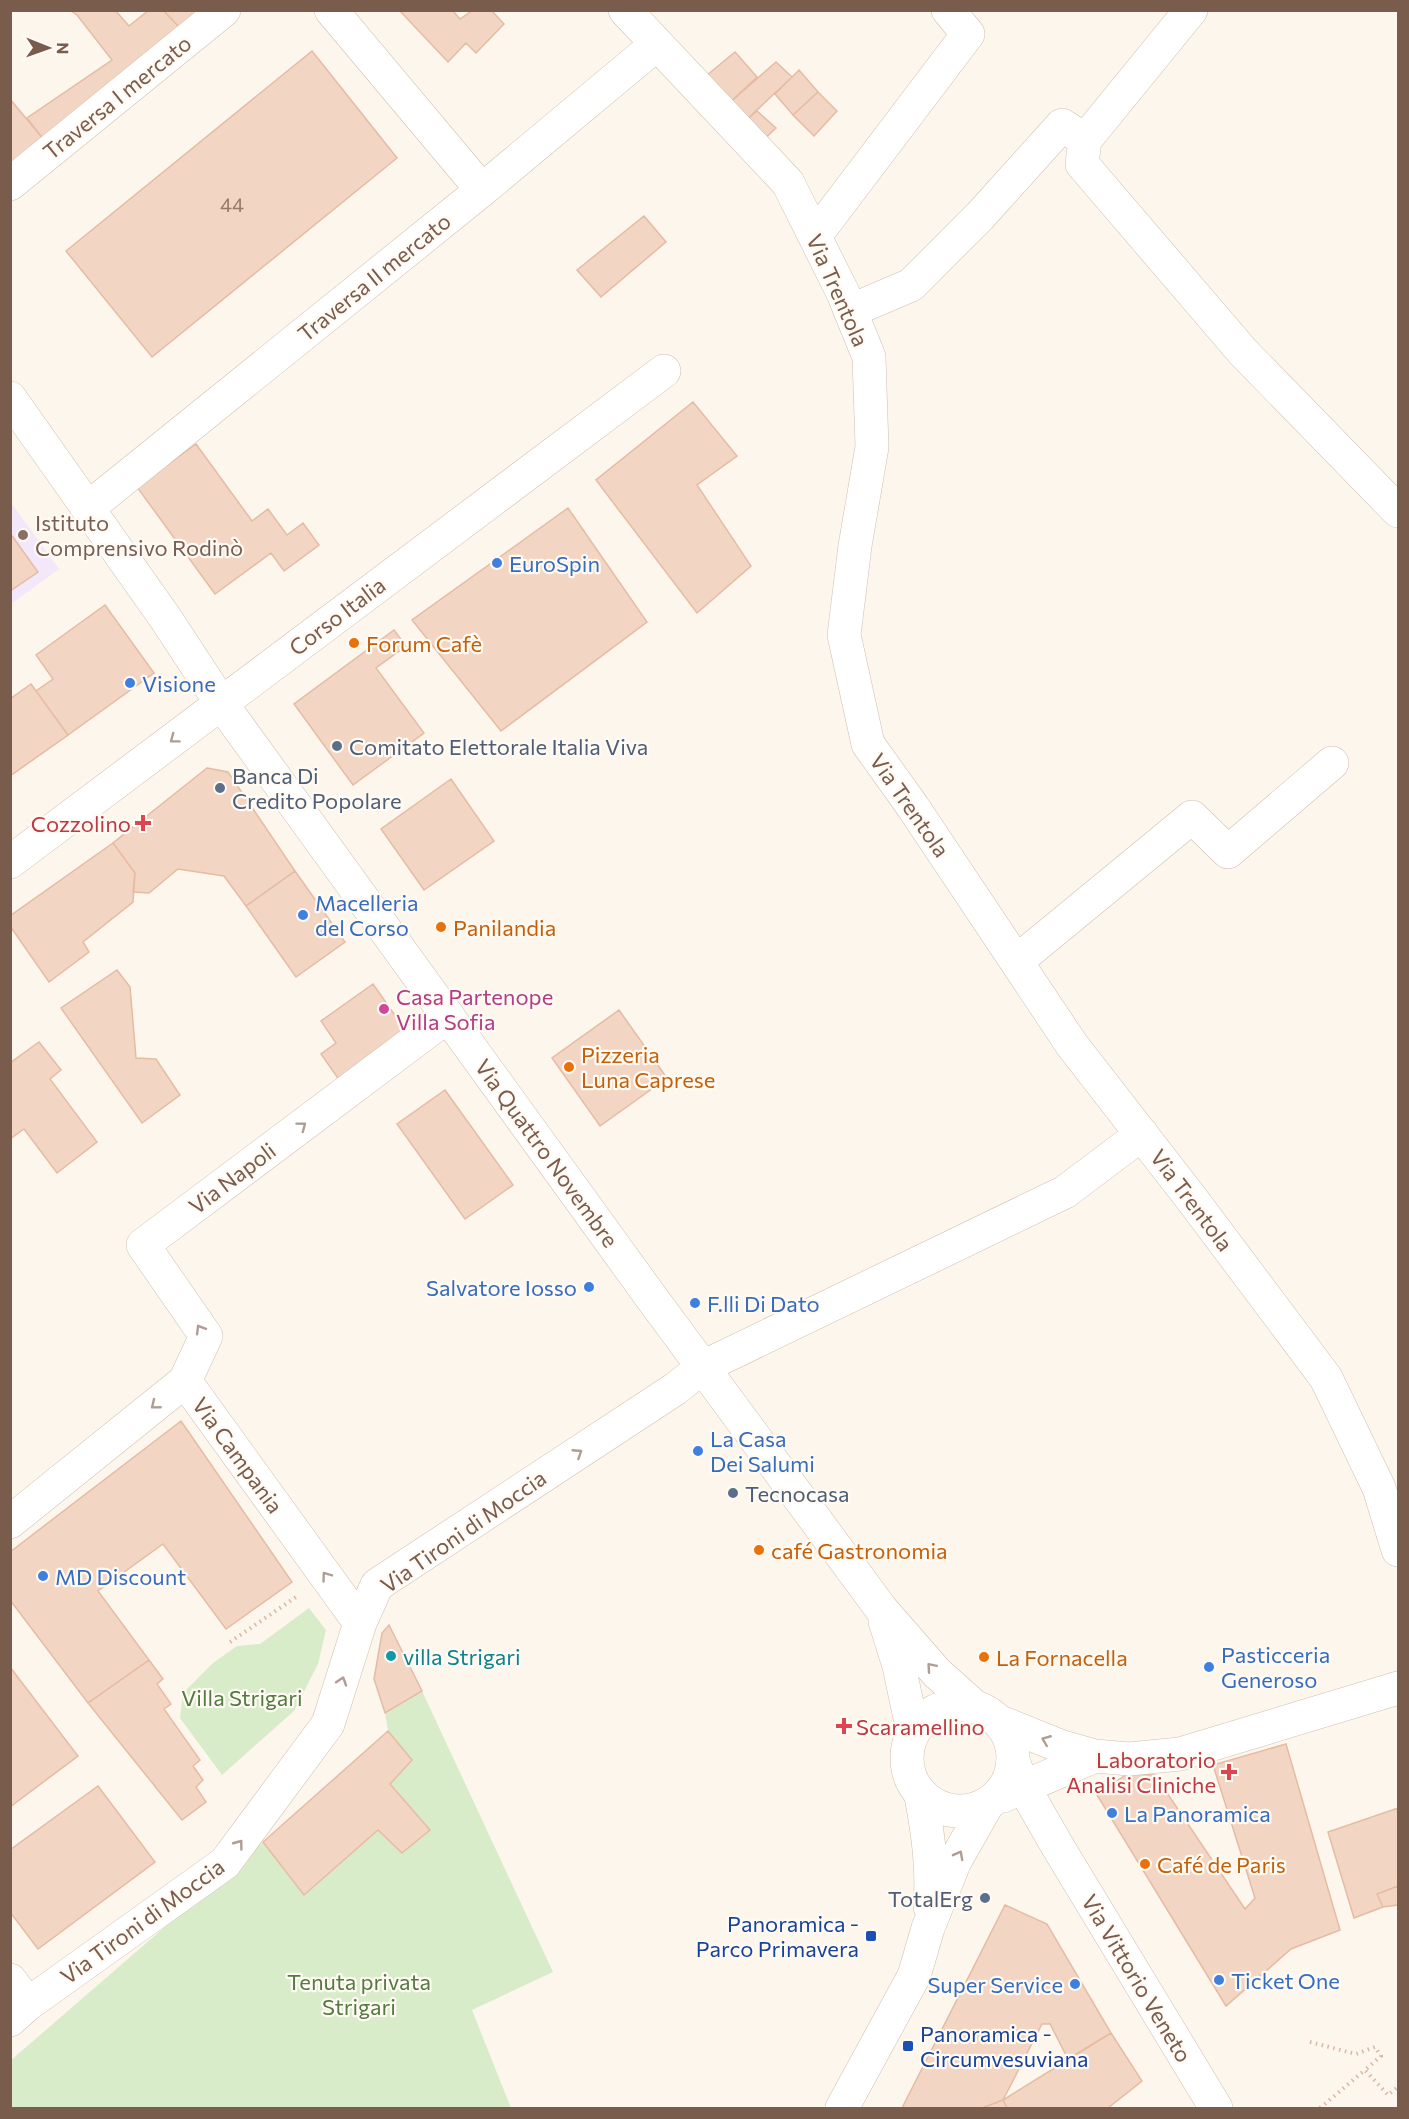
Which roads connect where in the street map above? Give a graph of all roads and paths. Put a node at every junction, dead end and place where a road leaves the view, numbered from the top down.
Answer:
1 (224, 10) edge
2 (331, 10) edge
3 (625, 10) edge
4 (948, 10) edge
5 (1191, 10) edge
6 (657, 44) junction
7 (1085, 140) junction
8 (10, 184) edge
9 (482, 190) junction
10 (814, 236) junction
11 (850, 311) junction
12 (664, 370) dead end
13 (10, 398) edge
14 (88, 508) junction
15 (1398, 511) edge
16 (221, 703) junction
17 (1332, 762) dead end
18 (10, 862) edge
19 (1017, 962) junction
20 (448, 1016) junction
21 (1142, 1134) junction
22 (703, 1367) junction
23 (185, 1381) junction
24 (10, 1522) edge
25 (1398, 1550) edge
26 (327, 1576) junction
27 (882, 1610) junction
28 (360, 1623) junction
29 (230, 1642) dead end
30 (1398, 1688) edge
31 (986, 1714) junction
32 (913, 1732) junction
33 (1095, 1756) junction
34 (1018, 1773) junction
35 (921, 1796) junction
36 (988, 1803) junction
37 (1058, 1847) junction
38 (928, 1928) junction
39 (16, 2002) edge
40 (1310, 2042) dead end
41 (1365, 2070) junction
42 (1398, 2087) edge
43 (842, 2109) edge
44 (1216, 2109) edge
45 (1320, 2109) edge

1 - 8 street, Traversa I mercato
2 - 9 street
3 - 6 street, Via Trentola
4 - 10 street
5 - 7 street
6 - 9 street, Traversa II mercato
6 - 10 street, Via Trentola
7 - 11 street
7 - 15 street
9 - 14 street, Traversa II mercato
10 - 11 street, Via Trentola
11 - 19 street, Via Trentola
12 - 16 street, Corso Italia
13 - 14 street, Via Quattro Novembre
14 - 16 street, Via Quattro Novembre
16 -> 18 street, Corso Italia
16 - 20 street, Via Quattro Novembre
17 - 19 street
19 - 21 street, Via Trentola
20 - 22 street, Via Quattro Novembre
23 -> 20 street, Via Napoli
21 - 22 street, Via Tironi di Moccia
21 - 25 street, Via Trentola
22 - 27 street, Via Quattro Novembre
28 -> 22 street, Via Tironi di Moccia
23 -> 24 street, Via Campania
26 -> 23 street, Via Campania
26 - 28 street, Via Campania
26 - 29 path
31 -> 27 street, Via Quattro Novembre
27 - 32 street, Via Quattro Novembre
39 -> 28 street, Via Tironi di Moccia
30 - 33 street, Via Quattro Novembre
31 - 32 street
33 -> 31 street, Via Quattro Novembre
31 - 34 street
32 - 35 street
33 - 34 street, Via Quattro Novembre
34 - 36 street
34 - 37 street, Via Vittorio Veneto
35 - 36 street
35 - 38 street
36 - 37 street, Via Vittorio Veneto
38 -> 36 street
37 - 44 street, Via Vittorio Veneto
38 - 43 street
40 - 41 path
41 - 42 path
41 - 45 path

